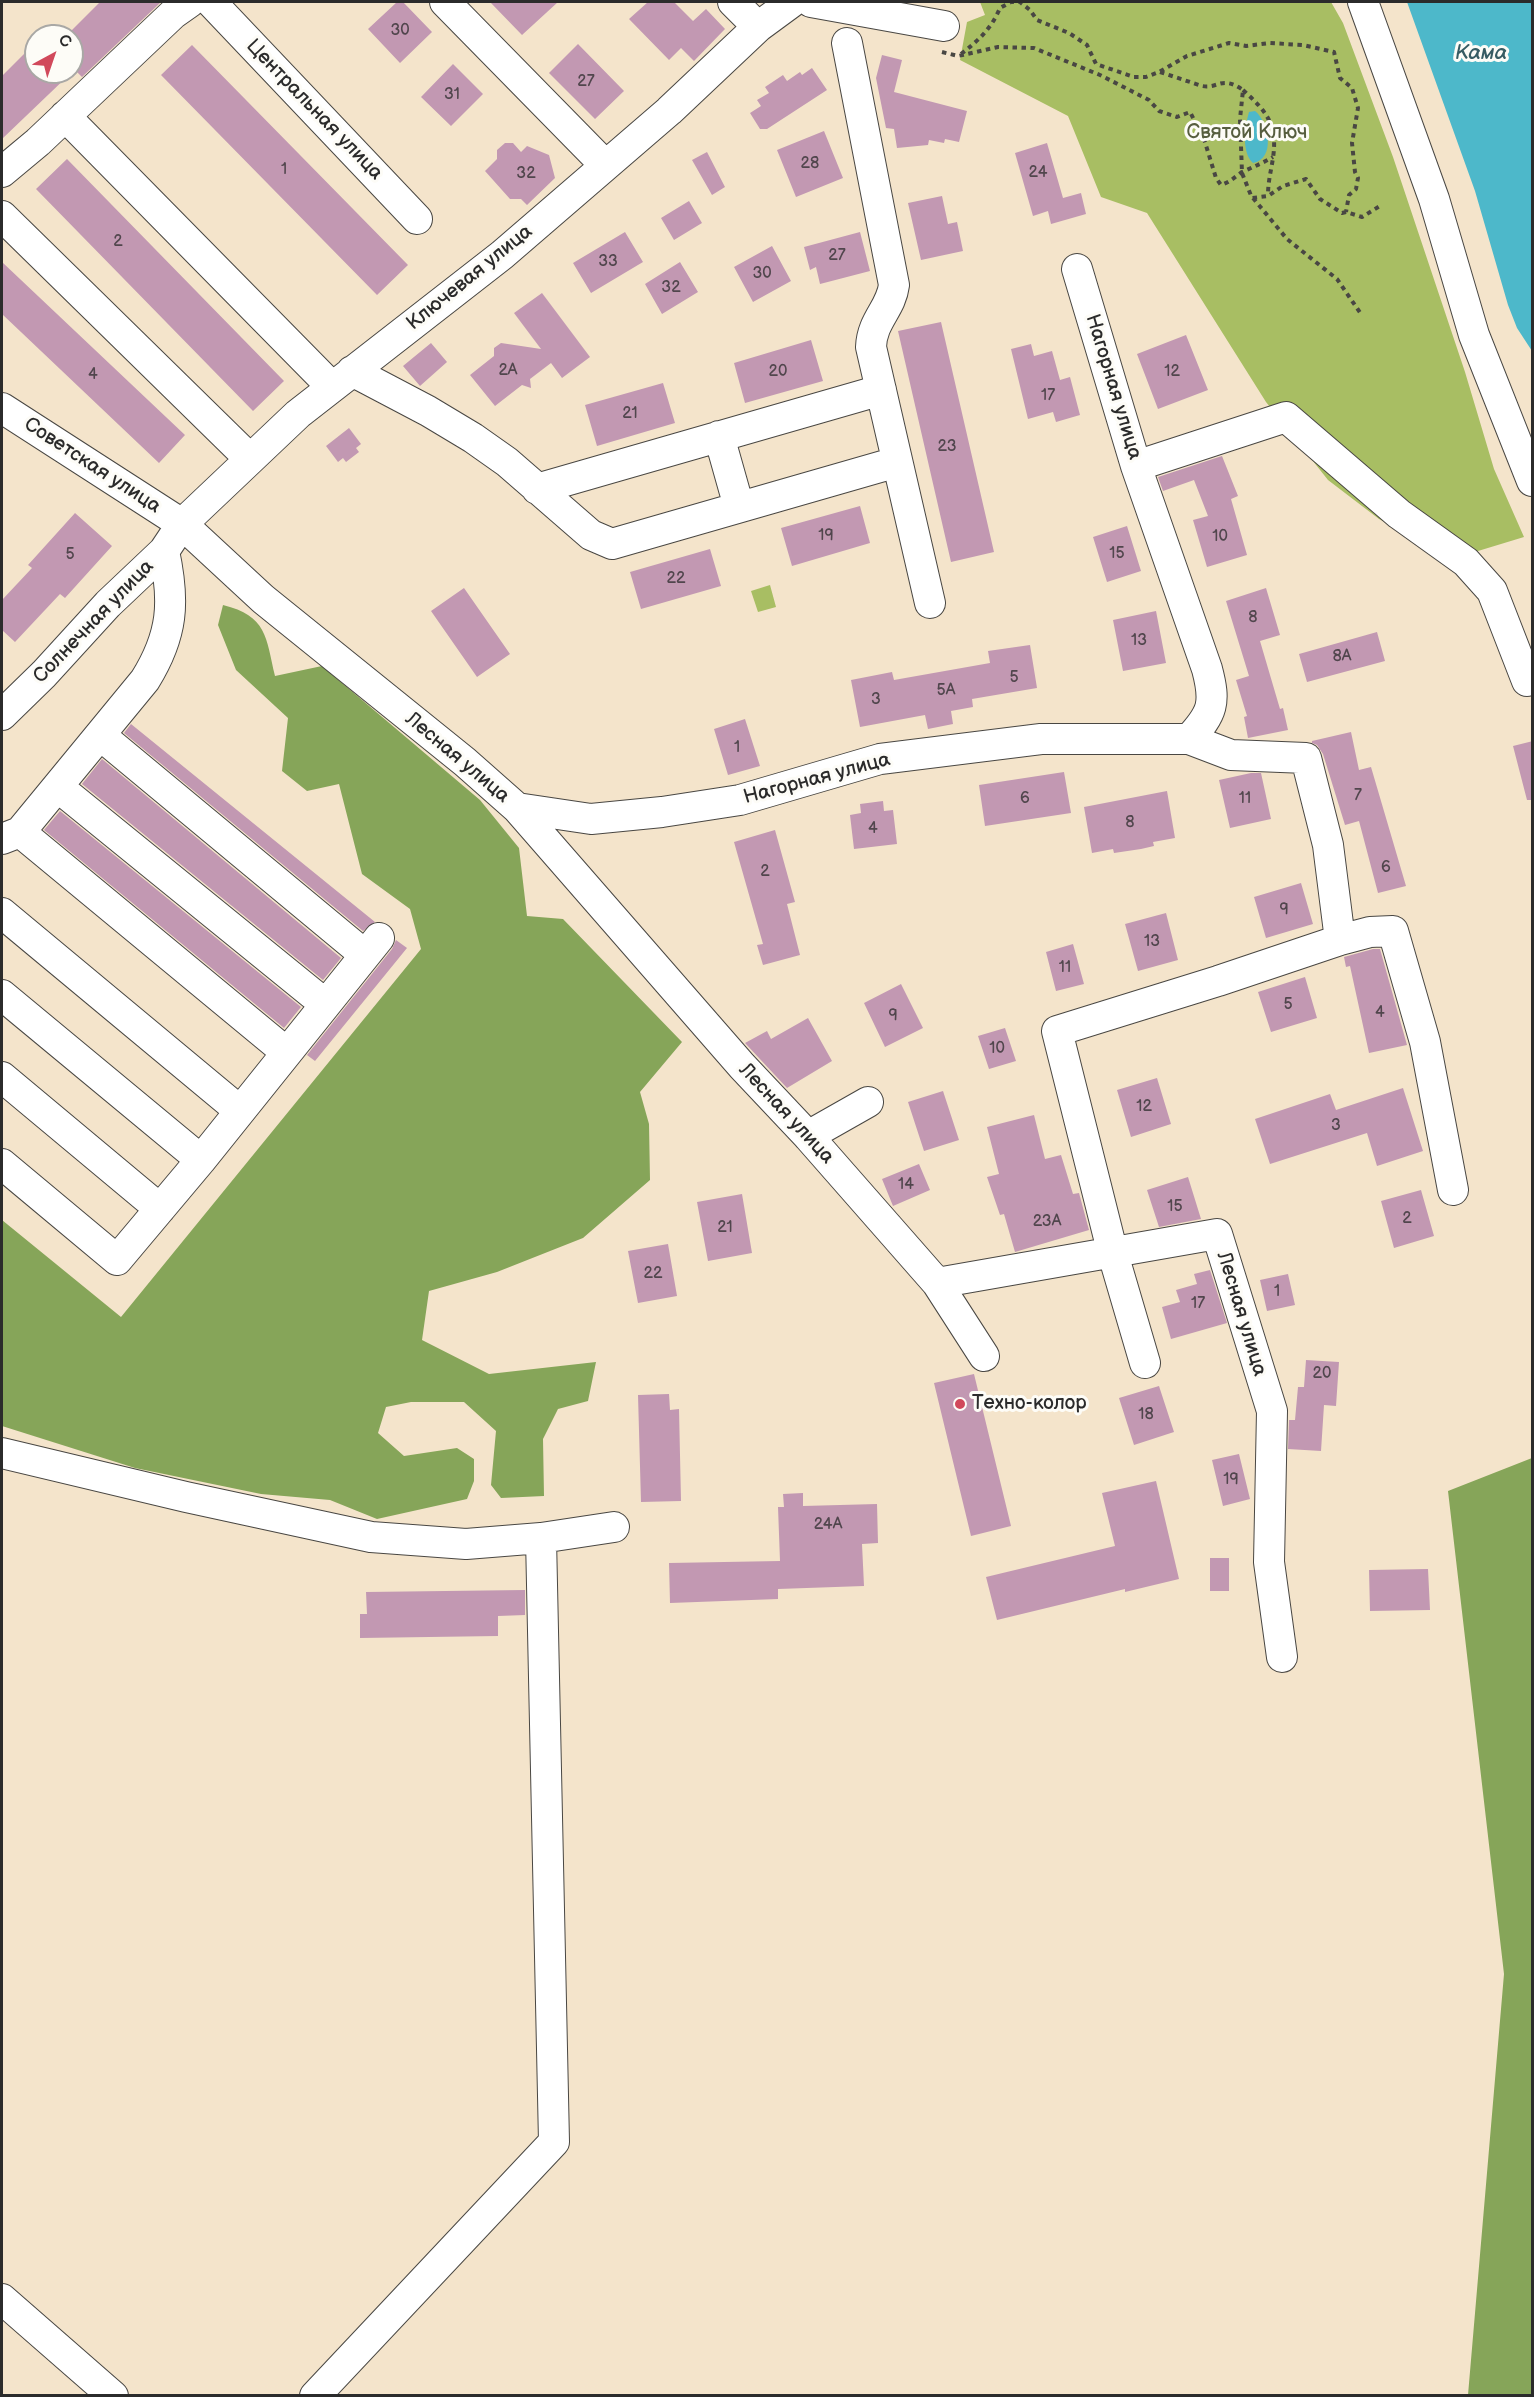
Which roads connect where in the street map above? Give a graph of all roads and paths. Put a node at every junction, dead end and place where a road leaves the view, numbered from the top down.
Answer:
1 (190, 2) edge
2 (211, 2) edge
3 (445, 2) edge
4 (733, 2) edge
5 (792, 2) edge
6 (810, 2) edge
7 (1363, 2) edge
8 (944, 26) dead end
9 (758, 27) junction
10 (847, 43) dead end
11 (1159, 72) junction
12 (1243, 90) junction
13 (65, 116) junction
14 (1274, 157) junction
15 (604, 165) junction
16 (2, 172) edge
17 (1242, 173) junction
18 (1268, 196) junction
19 (1252, 198) junction
20 (1380, 206) dead end
21 (1346, 212) junction
22 (2, 216) edge
23 (417, 219) dead end
24 (1077, 269) dead end
25 (1361, 314) dead end
26 (342, 378) junction
27 (881, 390) junction
28 (2, 408) edge
29 (719, 436) junction
30 (250, 459) junction
31 (897, 462) junction
32 (1136, 466) junction
33 (1533, 481) edge
34 (537, 489) junction
35 (739, 507) junction
36 (182, 524) junction
37 (164, 551) junction
38 (930, 603) dead end
39 (1527, 681) dead end
40 (2, 715) edge
41 (100, 735) junction
42 (1189, 739) junction
43 (58, 787) junction
44 (517, 808) junction
45 (11, 835) edge
46 (2, 913) edge
47 (1340, 940) junction
48 (2, 995) edge
49 (325, 1004) junction
50 (286, 1052) junction
51 (2, 1077) edge
52 (868, 1102) dead end
53 (240, 1111) junction
54 (808, 1136) junction
55 (201, 1160) junction
56 (2, 1164) edge
57 (1453, 1190) dead end
58 (160, 1209) junction
59 (1113, 1254) junction
60 (937, 1283) junction
61 (984, 1356) dead end
62 (1144, 1364) dead end
63 (2, 1453) edge
64 (614, 1527) dead end
65 (541, 1538) junction
66 (1282, 1657) dead end
67 (2, 2300) edge
68 (113, 2396) edge
69 (315, 2396) edge

1 - 13 street
2 - 23 street, Центральная улица
3 - 15 street
4 - 9 street
5 - 9 street, Ключевая улица
6 - 8 street
7 - 33 street
9 - 15 street, Ключевая улица
10 - 27 street
11 - 12 path
11 - 17 path
11 - 21 path
12 - 14 path
12 - 17 path
13 - 16 street
13 - 26 street
14 - 17 path
14 - 18 path
15 - 26 street, Ключевая улица
17 - 19 path
18 - 19 path
18 - 21 path
19 - 25 path
20 - 21 path
22 - 30 street
24 - 32 street, Нагорная улица
26 - 30 street, Ключевая улица
26 - 34 street
27 - 29 street
27 - 31 street
28 - 36 street, Советская улица
29 - 34 street
29 - 35 street
30 - 36 street, Солнечная улица
31 - 35 street
31 - 38 street
32 - 39 street
32 - 42 street, Нагорная улица
34 - 35 street
36 - 37 street, Солнечная улица
36 - 44 street, Лесная улица
37 - 40 street, Солнечная улица
37 - 41 street
41 - 43 street
41 - 49 street
42 - 44 street, Нагорная улица
42 - 47 street, Нагорная улица
43 - 45 street
43 - 49 street
44 - 54 street, Лесная улица
45 - 50 street
46 - 53 street
47 - 57 street
47 - 59 street
48 - 55 street
49 - 50 street
50 - 53 street
51 - 58 street
52 - 54 street
53 - 55 street
54 - 60 street, Лесная улица
55 - 58 street
56 - 58 street
59 - 60 street, Лесная улица
59 - 62 street
59 - 66 street, Лесная улица
60 - 61 street
63 - 65 street
64 - 65 street
65 - 69 street
67 - 68 street

